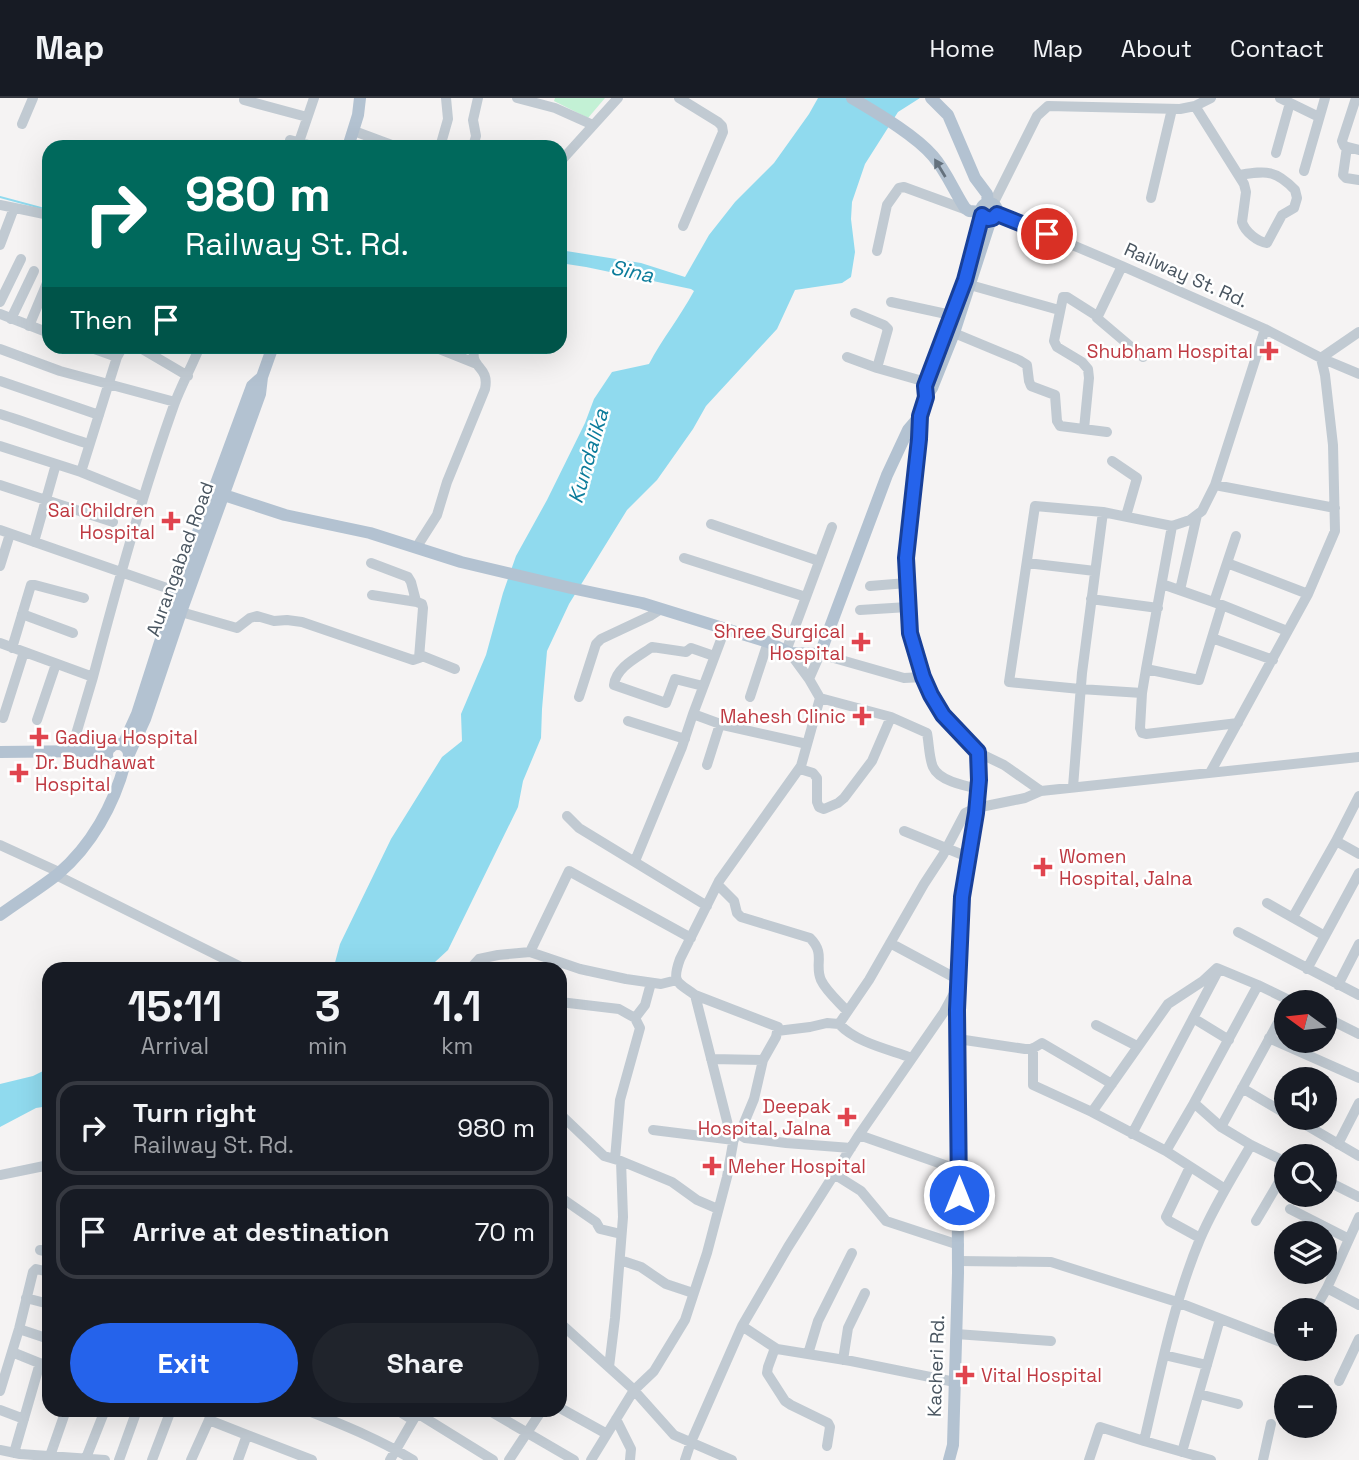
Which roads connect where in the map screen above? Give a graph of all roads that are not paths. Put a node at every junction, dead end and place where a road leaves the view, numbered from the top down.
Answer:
1 (33, 98) edge
2 (314, 98) edge
3 (360, 98) edge
4 (368, 98) edge
5 (446, 98) edge
6 (478, 98) edge
7 (517, 98) edge
8 (618, 98) edge
9 (679, 98) edge
10 (852, 98) edge
11 (931, 98) edge
12 (1211, 98) edge
13 (1325, 98) edge
14 (1356, 98) edge
15 (244, 100) dead end
16 (1285, 100) edge
17 (1195, 106) junction
18 (1172, 109) junction
19 (358, 115) junction
20 (307, 117) junction
21 (1320, 117) junction
22 (22, 124) dead end
23 (593, 125) junction
24 (354, 131) junction
25 (295, 140) edge
26 (351, 140) edge
27 (378, 140) edge
28 (442, 140) edge
29 (475, 140) edge
30 (1347, 147) junction
31 (1359, 150) edge
32 (1276, 153) dead end
33 (567, 154) edge
34 (1304, 170) dead end
35 (1239, 175) junction
36 (1359, 180) edge
37 (1151, 198) dead end
38 (0, 205) edge
39 (14, 208) junction
40 (983, 213) junction
41 (42, 214) edge
42 (683, 226) dead end
43 (0, 245) edge
44 (877, 251) dead end
45 (21, 258) dead end
46 (1122, 266) junction
47 (34, 271) dead end
48 (970, 285) junction
49 (42, 296) edge
50 (0, 302) edge
51 (891, 302) dead end
52 (1059, 310) junction
53 (855, 313) dead end
54 (0, 314) edge
55 (951, 315) junction
56 (1097, 316) junction
57 (11, 320) junction
58 (29, 326) junction
59 (42, 329) edge
60 (1265, 330) junction
61 (1359, 332) edge
62 (954, 333) junction
63 (0, 349) edge
64 (119, 354) edge
65 (151, 354) edge
66 (197, 354) edge
67 (270, 354) edge
68 (452, 354) edge
69 (473, 354) edge
70 (847, 357) dead end
71 (1143, 357) dead end
72 (1321, 358) junction
73 (477, 364) junction
74 (877, 368) junction
75 (1359, 374) edge
76 (188, 376) junction
77 (262, 377) junction
78 (0, 381) edge
79 (926, 382) junction
80 (108, 385) junction
81 (926, 397) junction
82 (175, 402) junction
83 (0, 414) edge
84 (99, 415) junction
85 (920, 416) junction
86 (1084, 429) junction
87 (1107, 432) dead end
88 (89, 444) junction
89 (0, 446) edge
90 (1112, 461) dead end
91 (56, 464) junction
92 (80, 472) junction
93 (0, 485) edge
94 (1215, 485) junction
95 (225, 495) junction
96 (143, 497) junction
97 (46, 500) junction
98 (1335, 508) junction
99 (1103, 512) junction
100 (1197, 515) junction
101 (1126, 516) junction
102 (113, 522) dead end
103 (710, 524) dead end
104 (1172, 526) junction
105 (832, 527) dead end
106 (5, 532) edge
107 (1236, 536) dead end
108 (34, 542) junction
109 (416, 548) junction
110 (684, 558) dead end
111 (819, 561) junction
112 (371, 563) dead end
113 (1027, 563) junction
114 (1227, 563) junction
115 (0, 566) edge
116 (1095, 571) junction
117 (120, 572) junction
118 (906, 583) junction
119 (1162, 584) junction
120 (870, 586) dead end
121 (1180, 590) junction
122 (181, 594) junction
123 (1308, 594) junction
124 (372, 595) dead end
125 (806, 597) junction
126 (84, 598) dead end
127 (1091, 599) junction
128 (416, 601) junction
129 (1218, 603) junction
130 (908, 607) junction
131 (661, 608) junction
132 (1158, 608) junction
133 (860, 610) dead end
134 (181, 612) junction
135 (22, 614) junction
136 (724, 629) junction
137 (1287, 631) junction
138 (73, 633) dead end
139 (1212, 638) junction
140 (768, 642) junction
141 (0, 643) edge
142 (12, 648) junction
143 (23, 652) junction
144 (788, 652) junction
145 (820, 654) junction
146 (420, 655) junction
147 (714, 656) junction
148 (1273, 660) junction
149 (56, 664) junction
150 (455, 669) dead end
151 (1146, 669) junction
152 (93, 677) junction
153 (923, 677) junction
154 (809, 678) junction
155 (703, 687) junction
156 (1080, 689) junction
157 (1142, 693) junction
158 (5, 696) edge
159 (579, 697) dead end
160 (750, 697) dead end
161 (820, 698) junction
162 (693, 714) junction
163 (891, 717) junction
164 (3, 718) dead end
165 (37, 720) dead end
166 (628, 721) dead end
167 (1238, 723) junction
168 (720, 724) junction
169 (685, 739) junction
170 (807, 744) junction
171 (0, 751) edge
172 (71, 751) junction
173 (978, 752) junction
174 (118, 756) junction
175 (1359, 757) edge
176 (707, 765) dead end
177 (800, 769) junction
178 (1210, 773) junction
179 (1073, 787) junction
180 (979, 789) junction
181 (1041, 791) junction
182 (1359, 796) edge
183 (976, 808) junction
184 (567, 816) dead end
185 (904, 831) dead end
186 (1336, 841) junction
187 (0, 845) edge
188 (946, 850) junction
189 (1359, 854) edge
190 (968, 857) junction
191 (635, 861) junction
192 (1359, 873) edge
193 (58, 874) junction
194 (718, 885) junction
195 (1267, 903) dead end
196 (707, 906) junction
197 (3, 908) edge
198 (1293, 917) junction
199 (1238, 932) dead end
200 (1325, 936) junction
201 (691, 938) junction
202 (890, 943) junction
203 (1359, 944) edge
204 (530, 953) junction
205 (231, 962) edge
206 (476, 962) edge
207 (558, 962) edge
208 (567, 965) edge
209 (1220, 969) junction
210 (1307, 969) junction
211 (677, 980) junction
212 (959, 982) junction
213 (651, 983) junction
214 (1258, 985) junction
215 (1338, 985) junction
216 (1274, 994) edge
217 (695, 995) junction
218 (1359, 995) edge
219 (567, 1003) edge
220 (847, 1011) junction
221 (635, 1018) junction
222 (1193, 1018) junction
223 (1337, 1023) edge
224 (839, 1024) junction
225 (1096, 1025) dead end
226 (1274, 1030) edge
227 (777, 1031) junction
228 (1359, 1034) edge
229 (1269, 1038) junction
230 (958, 1039) junction
231 (1228, 1040) junction
232 (1137, 1046) junction
233 (1030, 1049) junction
234 (912, 1058) junction
235 (711, 1059) junction
236 (763, 1060) junction
237 (1359, 1078) edge
238 (1112, 1084) junction
239 (1242, 1088) junction
240 (1194, 1103) junction
241 (1359, 1103) edge
242 (1274, 1107) edge
243 (1092, 1112) junction
244 (567, 1121) edge
245 (1221, 1127) junction
246 (653, 1130) dead end
247 (1314, 1130) edge
248 (1132, 1134) junction
249 (859, 1135) junction
250 (736, 1136) junction
251 (1338, 1144) junction
252 (1251, 1145) junction
253 (851, 1147) junction
254 (1166, 1152) junction
255 (1274, 1156) edge
256 (1359, 1156) edge
257 (618, 1160) junction
258 (42, 1166) edge
259 (1190, 1167) junction
260 (959, 1170) junction
261 (834, 1174) junction
262 (0, 1175) edge
263 (1337, 1186) edge
264 (1225, 1189) junction
265 (1274, 1190) edge
266 (1359, 1197) edge
267 (567, 1202) edge
268 (718, 1209) junction
269 (1290, 1209) dead end
270 (1359, 1217) edge
271 (1256, 1221) dead end
272 (621, 1234) junction
273 (1200, 1238) junction
274 (1349, 1239) junction
275 (959, 1245) junction
276 (852, 1253) dead end
277 (620, 1260) junction
278 (958, 1267) junction
279 (42, 1270) edge
280 (1326, 1288) junction
281 (693, 1293) junction
282 (865, 1293) dead end
283 (26, 1298) junction
284 (1321, 1298) edge
285 (42, 1302) edge
286 (1177, 1302) junction
287 (1359, 1305) edge
288 (1220, 1319) junction
289 (742, 1326) junction
290 (19, 1329) junction
291 (567, 1329) edge
292 (956, 1334) junction
293 (42, 1337) edge
294 (1274, 1339) edge
295 (1359, 1339) edge
296 (1051, 1340) dead end
297 (775, 1348) junction
298 (12, 1352) junction
299 (808, 1354) junction
300 (1164, 1356) junction
301 (843, 1360) junction
302 (42, 1364) edge
303 (1207, 1365) junction
304 (609, 1367) junction
305 (42, 1370) edge
306 (1339, 1381) dead end
307 (955, 1382) junction
308 (634, 1390) junction
309 (0, 1391) edge
310 (1199, 1394) junction
311 (1238, 1404) dead end
312 (0, 1410) edge
313 (567, 1412) edge
314 (64, 1417) edge
315 (102, 1417) edge
316 (134, 1417) edge
317 (168, 1417) edge
318 (209, 1417) edge
319 (214, 1417) edge
320 (324, 1417) edge
321 (414, 1417) edge
322 (421, 1417) edge
323 (500, 1417) edge
324 (537, 1417) edge
325 (24, 1419) junction
326 (616, 1419) junction
327 (1271, 1424) dead end
328 (527, 1432) junction
329 (607, 1434) junction
330 (247, 1435) junction
331 (1144, 1441) junction
332 (691, 1442) junction
333 (827, 1446) dead end
334 (0, 1450) edge
335 (396, 1450) junction
336 (1182, 1452) junction
337 (18, 1455) edge
338 (50, 1456) junction
339 (86, 1458) edge
340 (105, 1460) edge
341 (119, 1460) edge
342 (152, 1460) edge
343 (191, 1460) edge
344 (238, 1460) edge
345 (312, 1460) edge
346 (390, 1460) edge
347 (413, 1460) edge
348 (492, 1460) edge
349 (509, 1460) edge
350 (574, 1460) edge
351 (591, 1460) edge
352 (629, 1460) edge
353 (685, 1460) edge
354 (732, 1460) edge
355 (949, 1460) edge
356 (1089, 1460) edge
357 (1211, 1460) edge
358 (1263, 1460) edge

1 - 22 street
2 - 20 street
3 - 19 main road
4 - 19 main road
5 - 28 street
6 - 29 street
7 - 23 street
8 - 23 street
9 - 42 street
40 -> 10 main road
11 - 40 main road
12 - 17 street
13 - 21 street
14 - 30 street
15 - 20 street
16 - 21 street
16 - 32 street
17 - 18 street
17 - 35 street
18 - 37 street
18 - 40 street
19 - 24 main road
20 - 25 street
21 - 34 street
23 - 33 street
24 - 26 main road
24 - 27 street
30 - 31 street
30 - 36 street
35 - 35 street
38 - 39 street
39 - 41 street
39 - 43 street
40 - 44 street, Railway St. Rd.
40 - 46 street, Railway St. Rd.
40 - 48 main road
40 - 55 main road
45 - 50 street
46 - 56 street
46 - 60 street, Railway St. Rd.
47 - 57 street
48 - 52 street
48 - 62 main road
49 - 58 street
51 - 55 street
52 - 56 street
52 - 86 street
53 - 74 street
54 - 57 street
55 - 79 main road
56 - 71 street
57 - 58 street
58 - 59 street
60 - 72 street, Railway St. Rd.
60 - 94 street
61 - 72 street
62 - 81 main road
62 - 86 street
63 - 80 street
64 - 80 street
65 - 76 street
66 - 76 street
67 - 77 main road, Aurangabad Road
68 - 73 street
69 - 73 street
70 - 74 street
72 - 75 street, Railway St. Rd.
72 - 98 street
73 - 109 street
74 - 79 street
76 - 82 street
77 - 95 main road, Aurangabad Road
77 - 122 main road, Aurangabad Road
78 - 84 street
79 - 81 main road
80 - 82 street
80 - 84 street
81 - 85 main road
82 - 96 street
83 - 88 street
84 - 88 street
85 - 118 main road
85 - 145 main road
86 - 87 street
88 - 92 street
89 - 91 street
90 - 101 street
91 - 92 street
91 - 97 street
92 - 96 street
93 - 97 street
94 - 98 street
94 - 100 street
95 - 109 main road
95 - 122 main road, Aurangabad Road
96 - 117 street
97 - 102 street
97 - 108 street
98 - 123 street
99 - 101 street
99 - 113 street
99 - 116 street
100 - 104 street
100 - 121 street
101 - 104 street
103 - 111 street
104 - 119 street
105 - 111 street
106 - 108 street
106 - 115 street
107 - 114 street
108 - 117 street
109 - 131 main road
110 - 125 street
111 - 125 street
112 - 128 street
113 - 116 street
113 - 156 street
114 - 123 street
114 - 129 street
116 - 127 street
117 - 122 street
117 - 152 street
118 - 120 street
118 - 130 main road
119 - 121 street
119 - 132 street
121 - 129 street
122 - 134 main road, Aurangabad Road
122 - 174 main road, Aurangabad Road
123 - 137 street
124 - 128 street
125 - 144 street
126 - 135 street
127 - 132 street
127 - 156 street
128 - 146 street
129 - 137 street
129 - 139 street
130 - 133 street
130 - 153 main road
131 - 136 main road
131 - 159 street
132 - 151 street
134 - 146 street
134 - 174 main road, Aurangabad Road
135 - 138 street
135 - 142 street
136 - 140 main road
136 - 147 street
137 - 148 street
139 - 148 street
139 - 151 street
140 - 144 main road
140 - 160 street
141 - 142 street
142 - 143 street
143 - 149 street
143 - 158 street
144 - 145 main road
144 - 154 street
145 - 153 street
145 - 154 street
146 - 150 street
147 - 155 street
147 - 155 street
148 - 167 street
149 - 152 street
149 - 165 street
151 - 157 street
152 - 172 street
153 - 173 main road
154 - 161 street
155 - 162 street
156 - 157 street
156 - 179 street
157 - 167 street
158 - 164 street
161 - 163 street
161 - 170 street
162 - 168 street
162 - 169 street
163 - 177 street
163 - 180 street
166 - 169 street
167 - 178 street
168 - 170 street
168 - 176 street
169 - 191 street
170 - 177 street
171 - 172 main road
172 - 174 main road
173 - 180 main road, Kacheri Rd.
173 - 181 street
174 - 193 main road, Aurangabad Road
175 - 178 street
177 - 194 street
178 - 179 street
179 - 181 street
180 - 183 main road, Kacheri Rd.
181 - 183 street
182 - 186 street
183 - 188 street
183 - 190 main road, Kacheri Rd.
184 - 191 street
185 - 188 street
186 - 189 street
186 - 198 street
187 - 193 street
188 - 190 street
188 - 202 street
190 - 212 main road, Kacheri Rd.
191 - 196 street
192 - 200 street
193 - 197 main road, Aurangabad Road
193 - 205 street
194 - 196 street
194 - 220 street
195 - 198 street
196 - 201 street
198 - 200 street
199 - 210 street
200 - 210 street
201 - 204 street
201 - 211 street
202 - 212 street
202 - 220 street
203 - 215 street
204 - 206 street
204 - 207 street
208 - 213 street
209 - 214 street
209 - 222 street
209 - 232 street
210 - 215 street
211 - 213 street
211 - 217 street
212 - 230 main road, Kacheri Rd.
212 - 234 street
213 - 221 street
214 - 216 street
214 - 231 street
215 - 218 street
217 - 227 street
217 - 235 street
219 - 221 street
220 - 224 street
221 - 257 street
222 - 231 street
222 - 248 street
223 - 228 street
224 - 227 street
224 - 234 street
225 - 232 street
226 - 229 street
227 - 236 street
229 - 237 street
229 - 239 street
230 - 233 street
230 - 260 main road, Kacheri Rd.
231 - 240 street
232 - 238 street
233 - 238 street
233 - 243 street
234 - 249 street
235 - 236 street
235 - 250 street
236 - 250 street
238 - 243 street
239 - 242 street
239 - 245 street
240 - 245 street
240 - 254 street
241 - 251 street
243 - 248 street
244 - 257 street
245 - 252 street
246 - 250 street
247 - 251 street
248 - 254 street
249 - 253 street
249 - 260 street
250 - 253 street
250 - 268 street
251 - 256 street
252 - 255 street
252 - 264 street
253 - 261 street
254 - 259 street
257 - 268 street
257 - 272 street
258 - 262 street
259 - 264 street
259 - 273 street
260 - 275 main road, Kacheri Rd.
261 - 275 street
261 - 289 street
263 - 266 street
264 - 273 street
265 - 271 street
267 - 272 street
268 - 281 street
269 - 274 street
270 - 274 street
272 - 277 street
273 - 286 street
274 - 280 street
275 - 278 main road, Kacheri Rd.
276 - 299 street
277 - 281 street
277 - 304 street
278 - 286 street
278 - 292 main road, Kacheri Rd.
279 - 283 street
280 - 284 street
280 - 287 street
281 - 308 street
282 - 301 street
283 - 285 street
283 - 290 street
286 - 288 street
286 - 300 street
288 - 294 street
288 - 303 street
289 - 297 street
289 - 332 street
290 - 293 street
290 - 298 street
291 - 304 street
292 - 296 street
292 - 307 main road, Kacheri Rd.
295 - 306 street
297 - 299 street
297 - 333 street
298 - 302 street
298 - 309 street
299 - 301 street
300 - 303 street
300 - 331 street
301 - 307 street
303 - 310 street
304 - 308 street
305 - 325 street
307 - 355 main road, Kacheri Rd.
308 - 326 street
308 - 332 street
310 - 311 street
310 - 336 street
312 - 325 street
313 - 329 street
314 - 338 street
315 - 339 street
316 - 341 street
317 - 342 street
318 - 343 street
319 - 330 street
320 - 335 street
321 - 335 street
322 - 348 street
323 - 328 street
324 - 328 street
325 - 337 street
326 - 329 street
326 - 352 street
327 - 358 street
328 - 349 street
328 - 350 street
329 - 351 street
330 - 344 street
330 - 345 street
331 - 336 street
331 - 356 street
332 - 353 street
332 - 354 street
334 - 337 street
335 - 346 street
335 - 347 street
336 - 357 street
337 - 338 street
338 - 339 street
339 - 340 street

